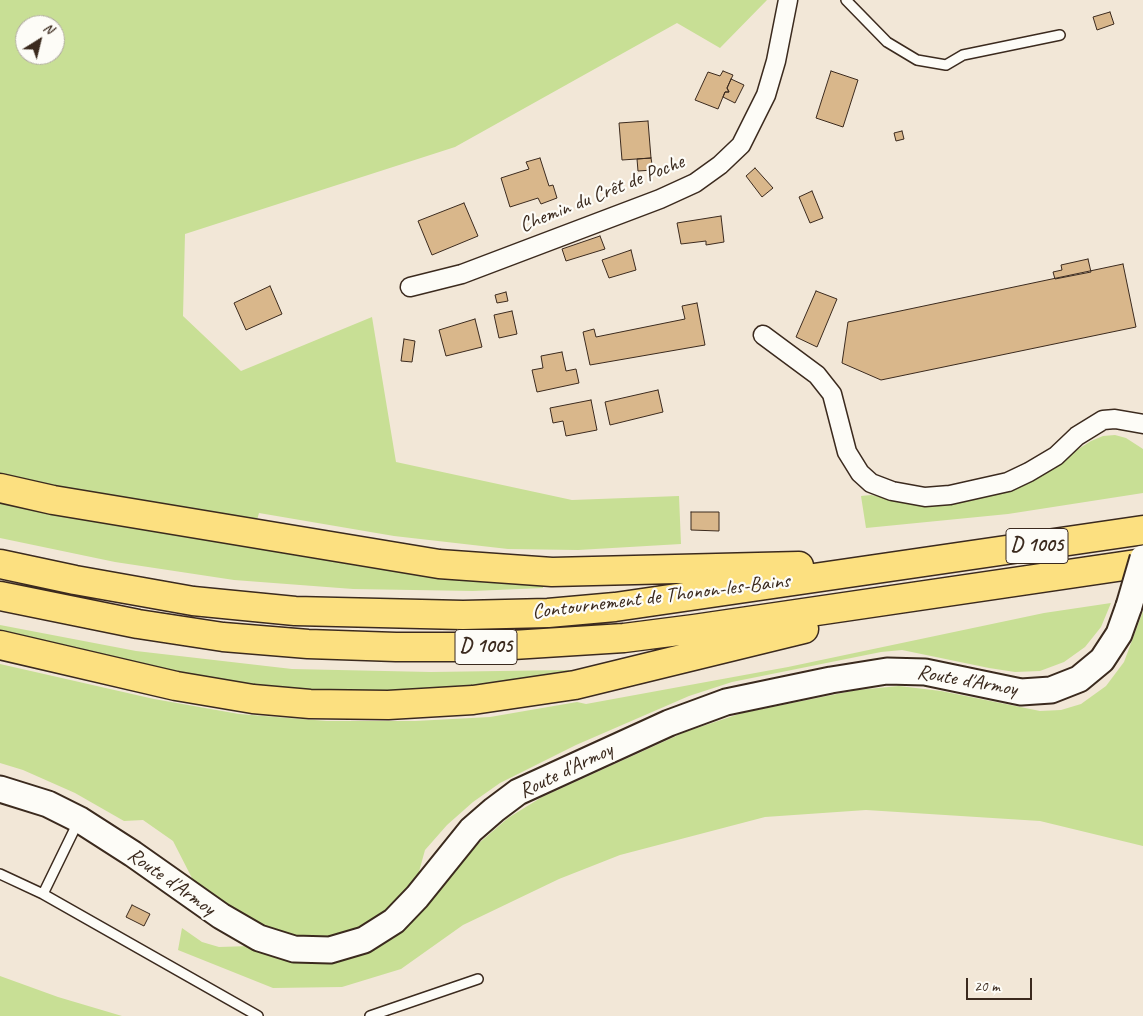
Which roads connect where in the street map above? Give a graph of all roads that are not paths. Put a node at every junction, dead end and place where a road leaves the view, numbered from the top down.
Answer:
1 (788, 0) edge
2 (846, 0) edge
3 (1060, 36) dead end
4 (410, 287) dead end
5 (763, 335) dead end
6 (1143, 424) edge
7 (0, 488) edge
8 (1143, 530) edge
9 (1143, 558) edge
10 (932, 562) junction
11 (1143, 563) edge
12 (0, 564) edge
13 (973, 588) junction
14 (0, 596) edge
15 (0, 645) edge
16 (0, 788) edge
17 (80, 820) junction
18 (0, 874) edge
19 (43, 894) junction
20 (478, 979) dead end
21 (258, 1016) edge
22 (370, 1016) edge

1 - 4 street, Chemin du Crêt de Poche
2 - 3 lane
5 - 6 street
7 - 10 highway, D 1005
8 - 10 highway, Contournement de Thonon-les-Bains / D 1005
9 - 17 main road, Route d'Armoy, bridge
10 - 12 highway, Contournement de Thonon-les-Bains / D 1005
11 - 13 highway, Contournement de Thonon-les-Bains / D 1005
13 - 14 highway, Contournement de Thonon-les-Bains / D 1005
13 - 15 highway, D 1005
16 - 17 main road, Route d'Armoy
17 - 19 lane
18 - 19 lane
19 - 21 lane
20 - 22 lane

